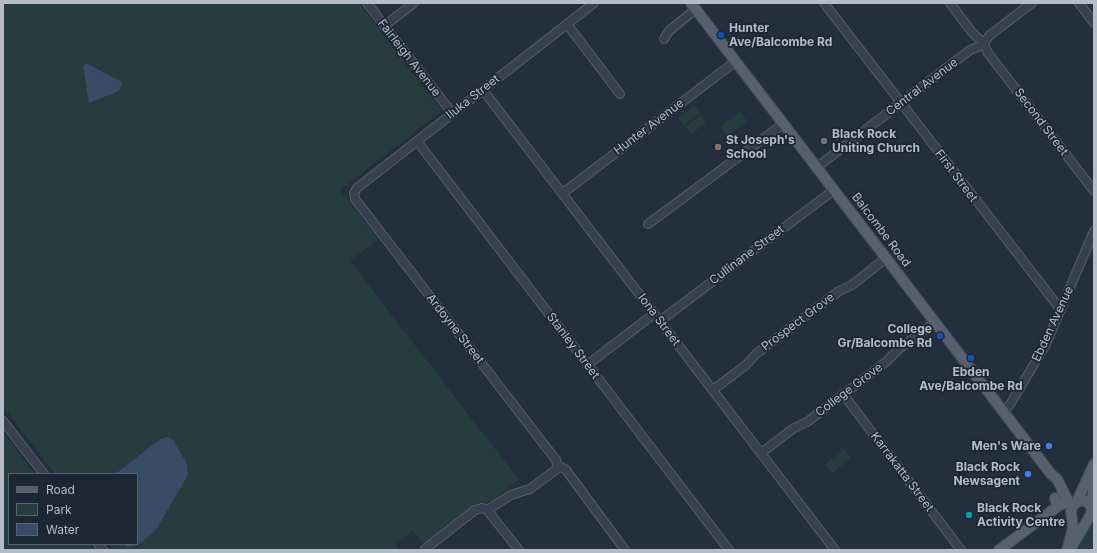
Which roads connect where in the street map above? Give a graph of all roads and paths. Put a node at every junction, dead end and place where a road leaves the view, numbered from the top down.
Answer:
1 (367, 3) edge
2 (414, 3) edge
3 (594, 3) edge
4 (824, 3) edge
5 (950, 3) edge
6 (1032, 3) edge
7 (1079, 3) edge
8 (694, 6) edge
9 (1094, 23) edge
10 (567, 24) junction
11 (384, 26) junction
12 (664, 39) dead end
13 (980, 43) junction
14 (736, 61) junction
15 (483, 90) junction
16 (620, 94) dead end
17 (900, 103) junction
18 (452, 113) junction
19 (783, 124) junction
20 (417, 141) junction
21 (817, 167) junction
22 (834, 190) junction
23 (1094, 192) edge
24 (354, 193) joint
25 (563, 193) junction
26 (648, 224) dead end
27 (1093, 236) edge
28 (886, 258) junction
29 (1061, 310) junction
30 (654, 314) junction
31 (660, 321) junction
32 (935, 322) junction
33 (587, 365) junction
34 (713, 390) junction
35 (843, 394) junction
36 (1004, 412) junction
37 (3, 421) edge
38 (761, 453) junction
39 (1094, 464) edge
40 (558, 466) junction
41 (43, 473) edge
42 (1094, 484) edge
43 (1061, 498) junction
44 (1077, 501) junction
45 (489, 512) junction
46 (1091, 514) junction
47 (1072, 515) junction
48 (424, 550) edge
49 (519, 550) edge
50 (625, 550) edge
51 (729, 550) edge
52 (835, 550) edge
53 (961, 550) edge
54 (999, 550) edge
55 (1068, 550) edge

1 - 11 street, Fairleigh Avenue
2 - 11 street
3 - 10 street, Iluka Street
4 - 17 street, First Street
5 - 13 street, Second Street
6 - 13 street, Central Avenue
7 - 9 street
8 - 12 street
8 - 14 main road, Balcombe Road
10 - 15 street, Iluka Street
10 - 16 street
11 - 18 street, Fairleigh Avenue
13 - 17 street, Central Avenue
13 - 23 street, Second Street
14 - 19 main road, Balcombe Road
14 - 25 street, Hunter Avenue
15 - 18 street, Iluka Street
15 - 25 street, Iona Street
17 - 21 street, Central Avenue
17 - 29 street, First Street
18 - 20 street, Iluka Street
19 - 21 main road, Balcombe Road
19 - 26 street
20 - 24 street, Iluka Street
20 - 33 street, Stanley Street
21 - 22 main road, Balcombe Road
22 - 28 main road, Balcombe Road
22 - 31 street, Cullinane Street
24 - 40 street, Ardoyne Street
25 - 30 street, Iona Street
27 - 29 street, Ebden Avenue
28 - 32 main road, Balcombe Road
28 - 34 street, Prospect Grove
29 - 36 street, Ebden Avenue
30 - 31 street, Iona Street
30 - 33 street
31 - 34 street, Iona Street
32 - 35 street, College Grove
32 - 36 main road, Balcombe Road
33 - 51 street, Stanley Street
34 - 38 street, Iona Street
35 - 38 street, College Grove
35 - 53 street, Karrakatta Street
36 - 43 main road, Balcombe Road
37 - 41 street
38 - 52 street, Iona Street
39 - 44 main road
40 - 45 street
40 - 50 street, Ardoyne Street
42 - 46 main road
43 - 44 main road
43 - 47 main road
43 - 54 main road
44 - 46 main road
44 - 47 main road
45 - 48 street
45 - 49 street
46 - 47 main road
46 - 55 main road
47 - 55 main road

